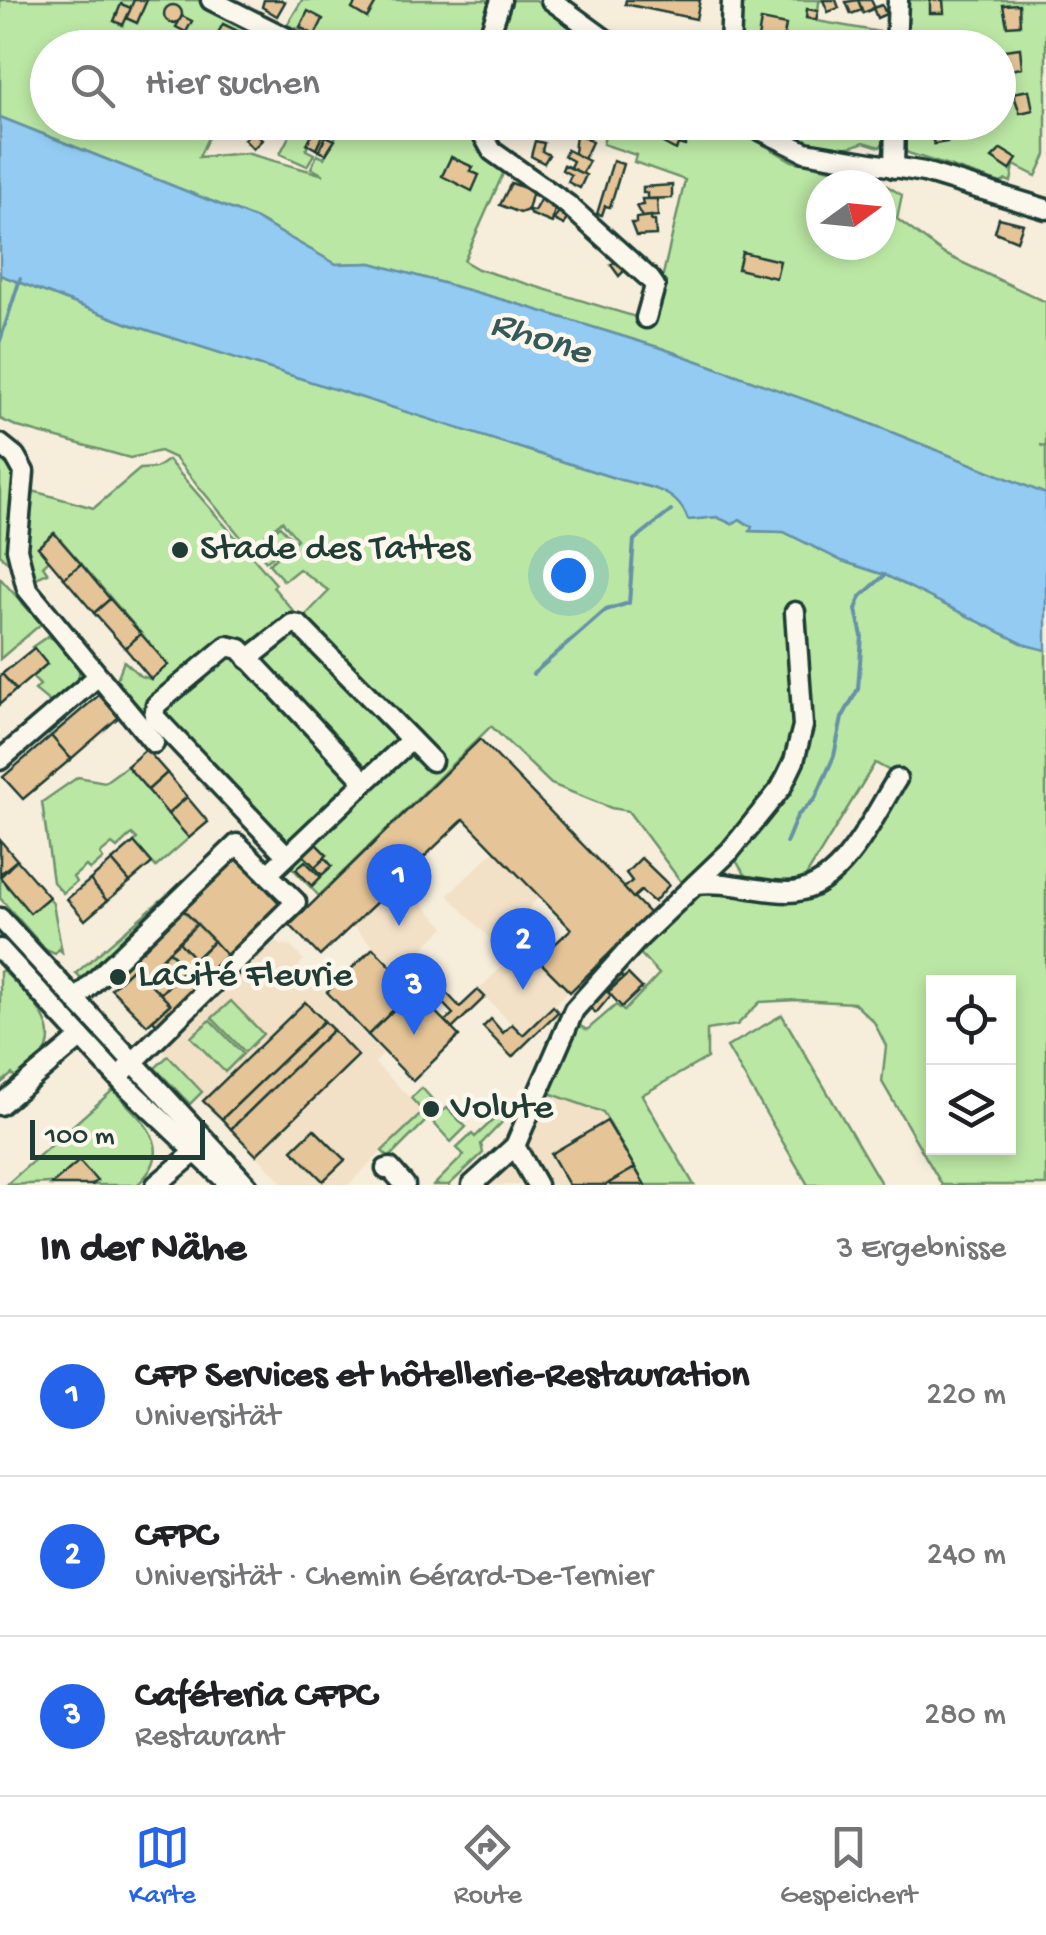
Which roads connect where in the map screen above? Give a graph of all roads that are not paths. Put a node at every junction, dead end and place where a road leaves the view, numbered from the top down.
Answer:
1 (212, 0) edge
2 (501, 0) edge
3 (550, 0) edge
4 (732, 0) edge
5 (898, 0) edge
6 (271, 30) edge
7 (492, 30) edge
8 (592, 30) edge
9 (731, 30) edge
10 (897, 30) edge
11 (486, 140) edge
12 (781, 140) edge
13 (895, 140) edge
14 (894, 168) junction
15 (1046, 209) edge
16 (646, 318) dead end
17 (0, 444) edge
18 (795, 612) dead end
19 (248, 659) junction
20 (98, 678) junction
21 (411, 740) junction
22 (154, 743) dead end
23 (0, 760) edge
24 (432, 761) dead end
25 (896, 780) dead end
26 (365, 782) junction
27 (730, 851) junction
28 (287, 856) junction
29 (268, 874) junction
30 (745, 886) junction
31 (691, 889) junction
32 (0, 918) edge
33 (0, 949) edge
34 (75, 1000) junction
35 (80, 1038) junction
36 (133, 1063) junction
37 (118, 1077) junction
38 (0, 1105) edge
39 (515, 1146) junction
40 (202, 1150) junction
41 (386, 1169) dead end
42 (156, 1185) edge
43 (230, 1185) edge
44 (247, 1185) edge
45 (405, 1185) edge
46 (472, 1185) edge
47 (538, 1185) edge

1 - 6 street
2 - 7 street
3 - 8 street
4 - 9 street
5 - 10 street
11 - 16 street
12 - 14 street
13 - 14 street
14 - 15 street
17 - 20 street
18 - 27 street
19 - 21 street
19 - 26 street
19 - 28 street
20 - 22 street
20 - 23 street
21 - 24 street
21 - 26 street
25 - 30 street
26 - 28 street
27 - 30 street
27 - 31 street
28 - 29 street
29 - 34 street
29 - 36 street
30 - 31 street
31 - 39 street
32 - 34 street
33 - 35 street
34 - 36 street
35 - 37 street
35 - 38 street
36 - 37 street
36 - 40 street
37 - 40 street
39 - 46 street
39 - 47 street
40 - 42 street
40 - 43 street
40 - 44 street
41 - 45 street

